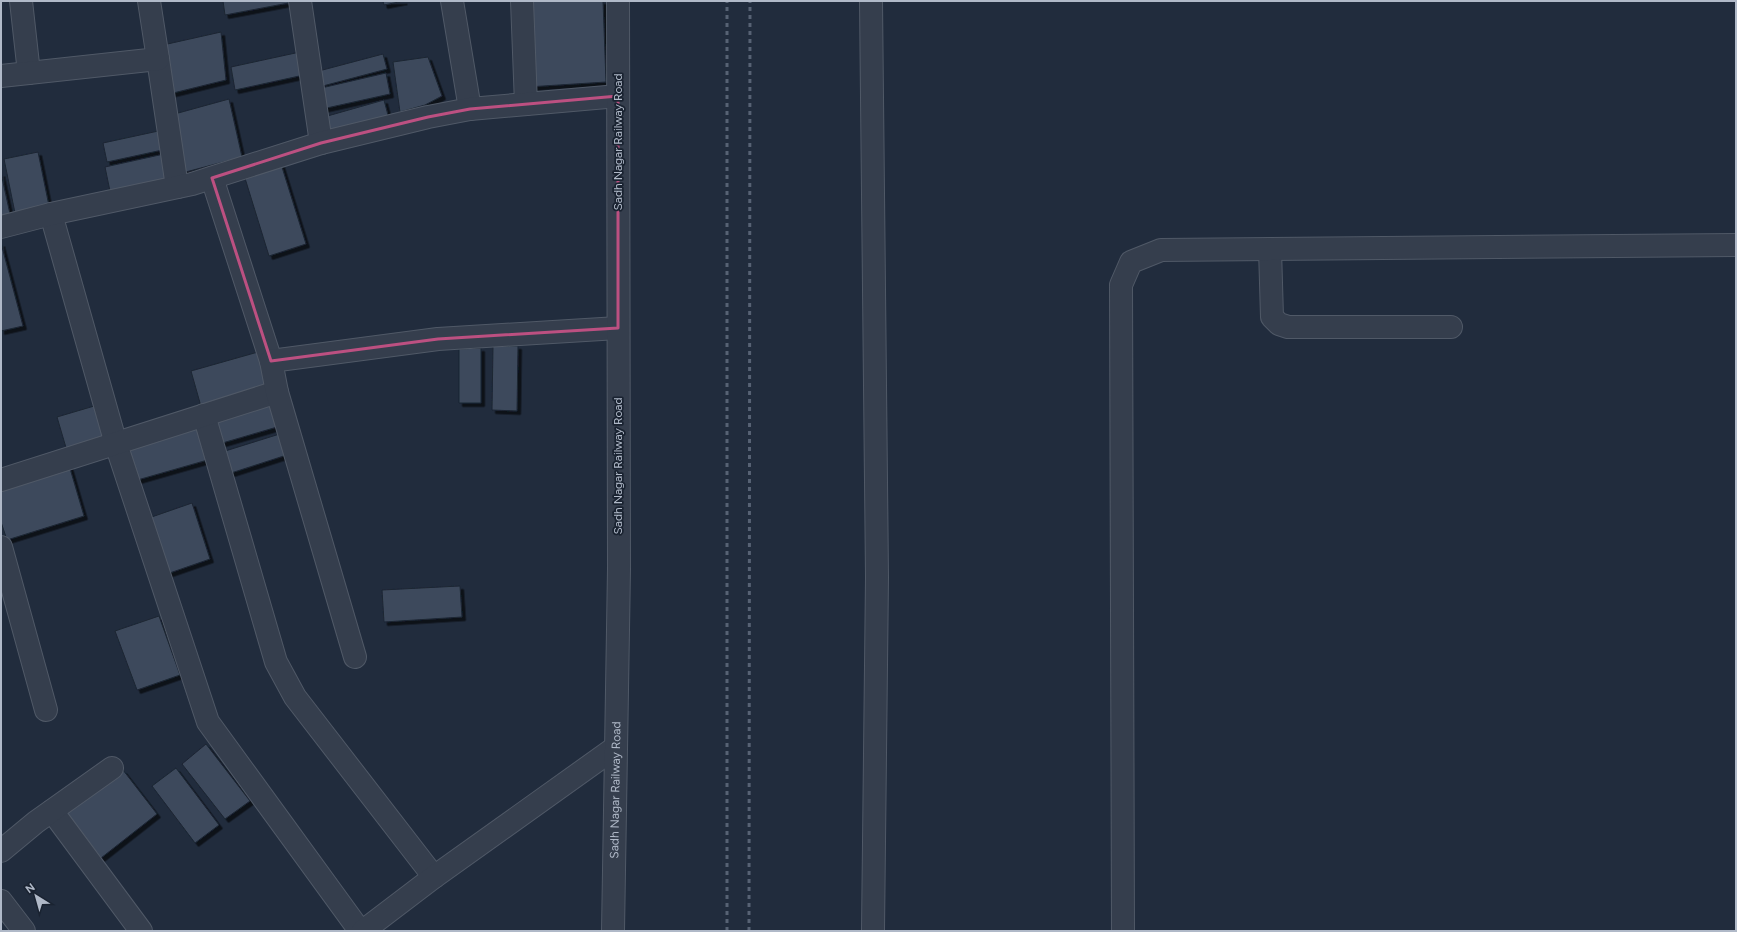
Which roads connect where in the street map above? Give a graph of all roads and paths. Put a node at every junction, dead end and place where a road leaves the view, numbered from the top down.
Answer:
1 (21, 1) edge
2 (149, 1) edge
3 (300, 1) edge
4 (452, 1) edge
5 (522, 1) edge
6 (618, 1) edge
7 (871, 1) edge
8 (158, 59) junction
9 (29, 73) junction
10 (1, 76) edge
11 (618, 96) junction
12 (526, 104) junction
13 (470, 110) junction
14 (321, 143) junction
15 (212, 178) junction
16 (177, 187) junction
17 (51, 214) junction
18 (1, 227) edge
19 (1736, 245) edge
20 (1270, 249) junction
21 (1451, 326) dead end
22 (618, 328) junction
23 (271, 361) junction
24 (277, 392) junction
25 (204, 415) junction
26 (116, 444) junction
27 (1, 480) edge
28 (1, 547) edge
29 (355, 657) dead end
30 (46, 710) dead end
31 (616, 747) junction
32 (112, 768) dead end
33 (52, 811) junction
34 (1, 851) edge
35 (434, 877) junction
36 (1, 901) edge
37 (24, 931) edge
38 (142, 931) edge
39 (360, 931) edge
40 (363, 931) edge
41 (613, 931) edge
42 (873, 931) edge
43 (1123, 931) edge

1 - 9 street
2 - 8 street
3 - 14 street
4 - 13 street
5 - 12 street
6 - 11 street, Sadh Nagar Railway Road
7 - 42 street
8 - 9 street
8 - 16 street
9 - 10 street
11 - 12 street
11 - 22 street, Sadh Nagar Railway Road
12 - 13 street
13 - 14 street
14 - 15 street
15 - 16 street
15 - 23 street
16 - 17 street
17 - 18 street
17 - 26 street
19 - 20 street
20 - 21 street
20 - 43 street
22 - 23 street
22 - 31 street, Sadh Nagar Railway Road
23 - 24 street
24 - 25 street
24 - 29 street
25 - 26 street
25 - 35 street
26 - 27 street
26 - 39 street
28 - 30 street
31 - 35 street
31 - 41 street, Sadh Nagar Railway Road
32 - 33 street
33 - 34 street
33 - 38 street
35 - 40 street
36 - 37 street

